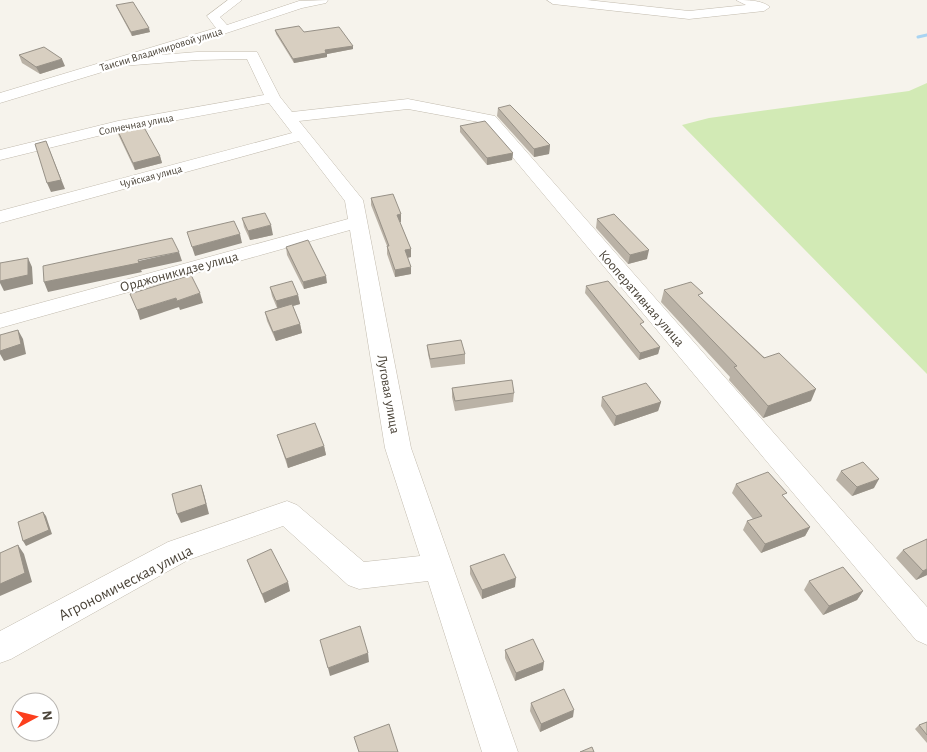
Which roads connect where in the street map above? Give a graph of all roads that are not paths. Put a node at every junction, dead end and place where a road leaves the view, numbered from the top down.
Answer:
1 (236, 0) edge
2 (322, 0) edge
3 (553, 0) edge
4 (742, 0) edge
5 (224, 30) junction
6 (188, 42) junction
7 (197, 56) junction
8 (120, 62) junction
9 (0, 98) edge
10 (288, 117) junction
11 (0, 155) edge
12 (0, 217) edge
13 (358, 222) junction
14 (0, 321) edge
15 (438, 568) junction
16 (927, 630) edge
17 (0, 648) edge
18 (500, 752) edge

1 - 5 street
2 - 5 street, Таисии Владимировой улица
3 - 4 street
5 - 6 street, Таисии Владимировой улица
6 - 7 street
6 - 8 street, Таисии Владимировой улица
7 - 8 street
7 - 10 street, Луговая улица
8 - 9 street, Таисии Владимировой улица
10 - 11 street, Солнечная улица
10 - 12 street, Чуйская улица
10 - 13 street, Луговая улица
10 - 16 street, Кооперативная улица
13 - 14 street, Орджоникидзе улица
13 - 15 street, Луговая улица
15 - 17 street, Агрономическая улица
15 - 18 street, Луговая улица

